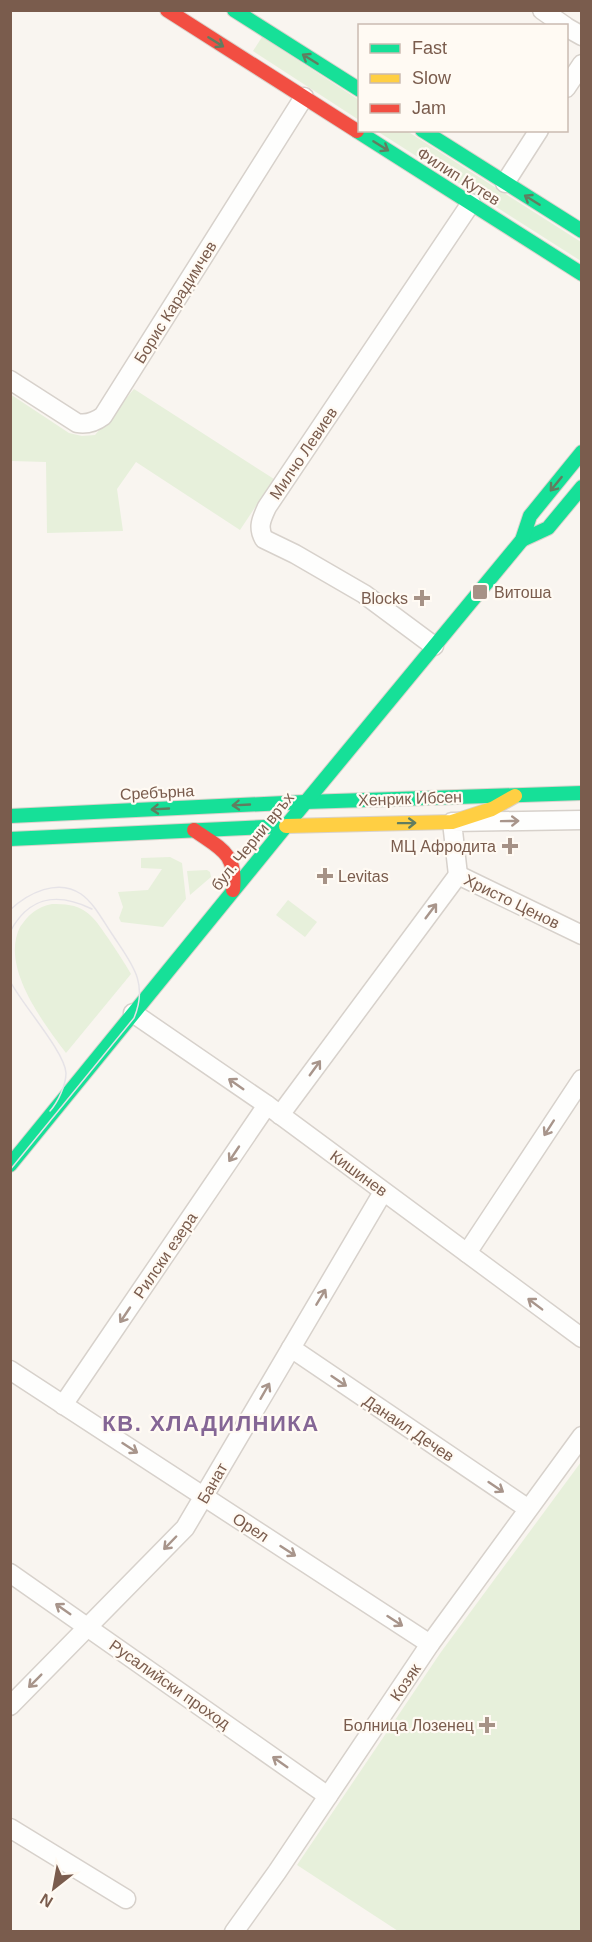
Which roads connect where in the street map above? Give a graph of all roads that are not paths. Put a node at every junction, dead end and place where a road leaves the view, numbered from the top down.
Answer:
1 (167, 10) edge
2 (234, 10) edge
3 (542, 10) edge
4 (254, 16) edge
5 (563, 24) edge
6 (568, 27) edge
7 (582, 36) edge
8 (582, 64) edge
9 (568, 85) edge
10 (358, 89) edge
11 (304, 97) junction
12 (358, 131) edge
13 (359, 132) edge
14 (425, 132) edge
15 (538, 132) edge
16 (505, 183) junction
17 (471, 203) junction
18 (582, 231) edge
19 (582, 274) edge
20 (10, 380) edge
21 (582, 452) edge
22 (582, 487) edge
23 (522, 540) junction
24 (434, 646) junction
25 (582, 794) edge
26 (515, 795) junction
27 (305, 802) junction
28 (10, 816) edge
29 (582, 820) edge
30 (452, 822) junction
31 (286, 826) junction
32 (194, 830) junction
33 (10, 839) edge
34 (458, 875) junction
35 (233, 890) junction
36 (582, 935) edge
37 (133, 1013) junction
38 (582, 1079) edge
39 (274, 1110) junction
40 (10, 1165) edge
41 (383, 1192) junction
42 (467, 1253) junction
43 (582, 1338) edge
44 (291, 1348) junction
45 (10, 1370) edge
46 (63, 1405) junction
47 (582, 1436) edge
48 (204, 1496) junction
49 (527, 1508) junction
50 (10, 1573) edge
51 (89, 1627) junction
52 (430, 1644) junction
53 (10, 1706) edge
54 (328, 1796) junction
55 (10, 1828) edge
56 (126, 1899) dead end
57 (234, 1932) edge

1 -> 11 main road, Филип Кутев
2 - 4 main road
3 - 5 street
10 -> 4 main road
6 - 7 street
8 - 9 street
11 -> 12 main road, Филип Кутев
11 - 20 street, Борис Карадимчев
13 -> 17 main road, Филип Кутев
14 - 16 main road, Филип Кутев
15 - 16 street
18 -> 16 main road, Филип Кутев
17 - 19 main road, Филип Кутев
17 - 24 street, Милчо Левиев
21 -> 23 main road, бул. Черни връх
22 - 23 main road, бул. Черни връх
23 - 24 main road, бул. Черни връх
24 - 27 main road, бул. Черни връх
25 - 26 main road, Хенрик Ибсен
26 - 27 main road, Хенрик Ибсен
26 - 30 main road, Хенрик Ибсен
27 -> 28 main road, Сребърна
27 - 31 main road, бул. Черни връх
30 -> 29 street, Хенрик Ибсен
31 -> 30 main road, Хенрик Ибсен
30 - 34 street, Христо Ценов
31 - 32 main road
31 - 35 main road, бул. Черни връх
32 - 33 main road
32 - 35 main road
34 - 36 street, Христо Ценов
39 -> 34 street, Рилски езера
35 - 37 main road, бул. Черни връх
39 -> 37 street, Кишинев
37 - 40 main road, бул. Черни връх
38 -> 42 street
39 - 41 street, Кишинев
39 -> 46 street, Рилски езера
41 - 42 street, Кишинев
44 -> 41 street, Банат
43 -> 42 street, Кишинев
48 -> 44 street, Банат
44 -> 49 street, Данаил Дечев
45 - 46 street, Орел
46 -> 48 street, Орел
47 - 49 street, Козяк
48 -> 51 street, Банат
48 -> 52 street, Орел
49 - 52 street, Козяк
51 -> 50 street, Русалийски проход
51 -> 53 street, Банат
54 -> 51 street, Русалийски проход
52 - 54 street, Козяк
54 - 57 street, Козяк
55 - 56 street

